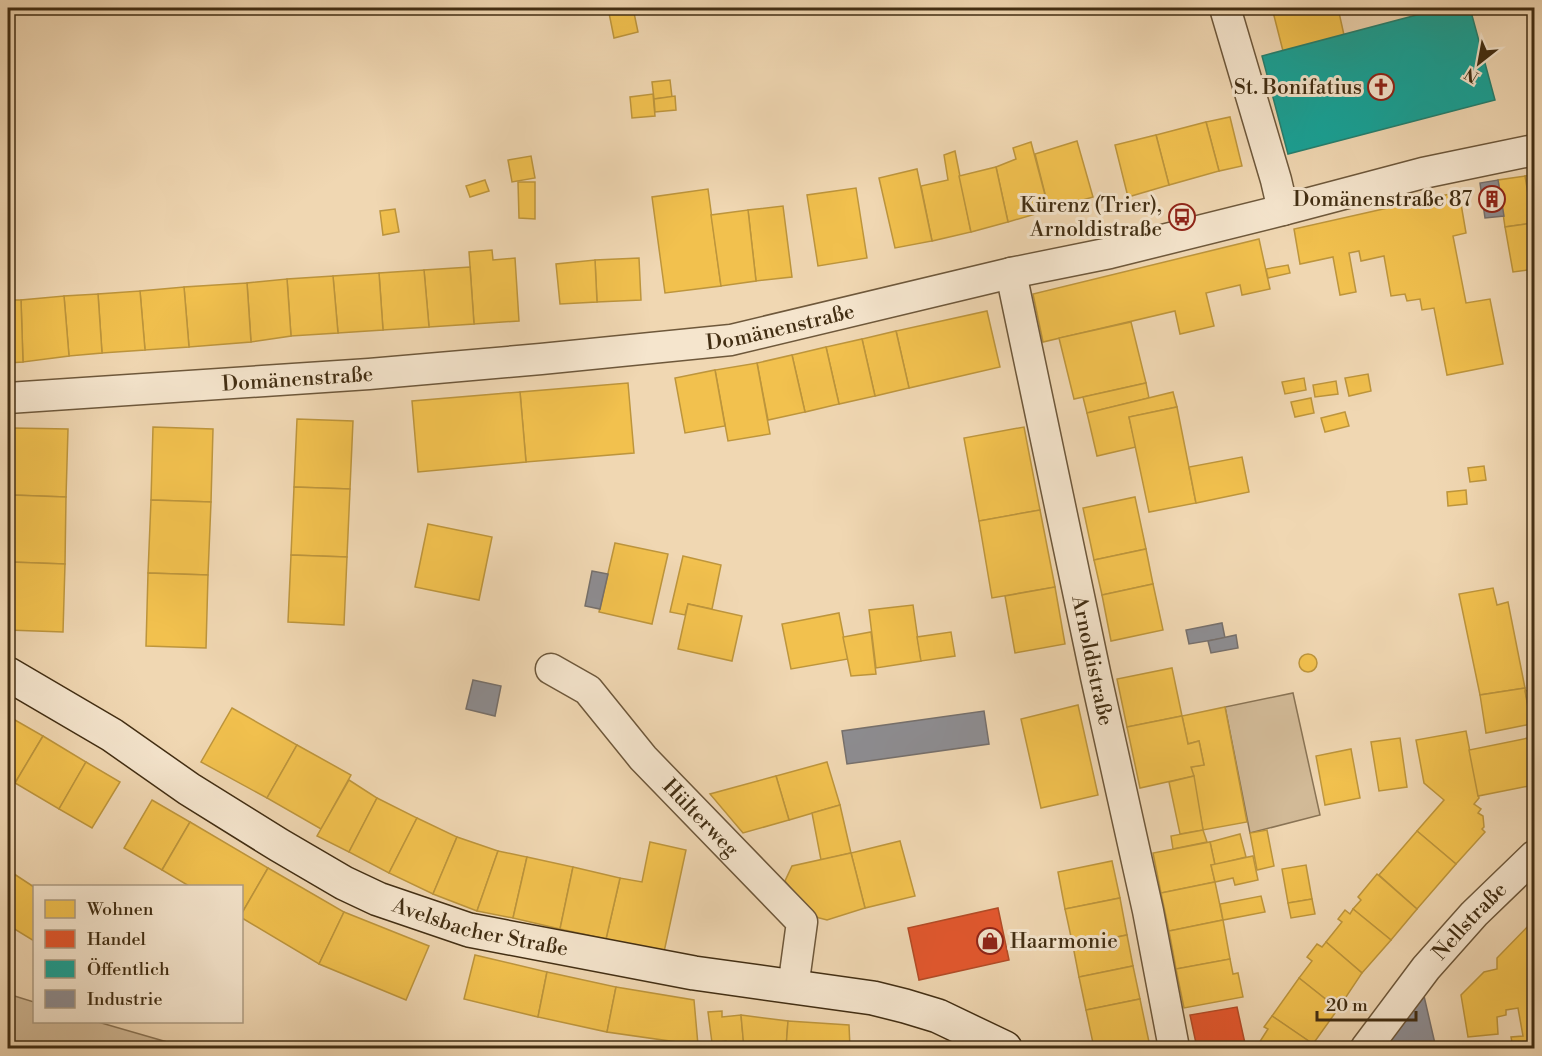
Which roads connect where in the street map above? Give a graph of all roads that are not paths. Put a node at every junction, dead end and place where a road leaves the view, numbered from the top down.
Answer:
1 (1225, 8) edge
2 (1534, 150) edge
3 (1282, 210) junction
4 (1011, 273) junction
5 (8, 398) edge
6 (551, 669) dead end
7 (8, 674) edge
8 (1534, 856) edge
9 (793, 988) junction
10 (1005, 1048) edge
11 (1174, 1048) edge
12 (1366, 1048) edge

1 - 3 street
2 - 3 street, Domänenstraße
3 - 4 street, Domänenstraße
4 - 5 street, Domänenstraße
4 - 11 street, Arnoldistraße
6 - 9 street, Hülterweg
7 - 9 main road, Avelsbacher Straße
8 - 12 street, Nellstraße
9 - 10 main road, Avelsbacher Straße

